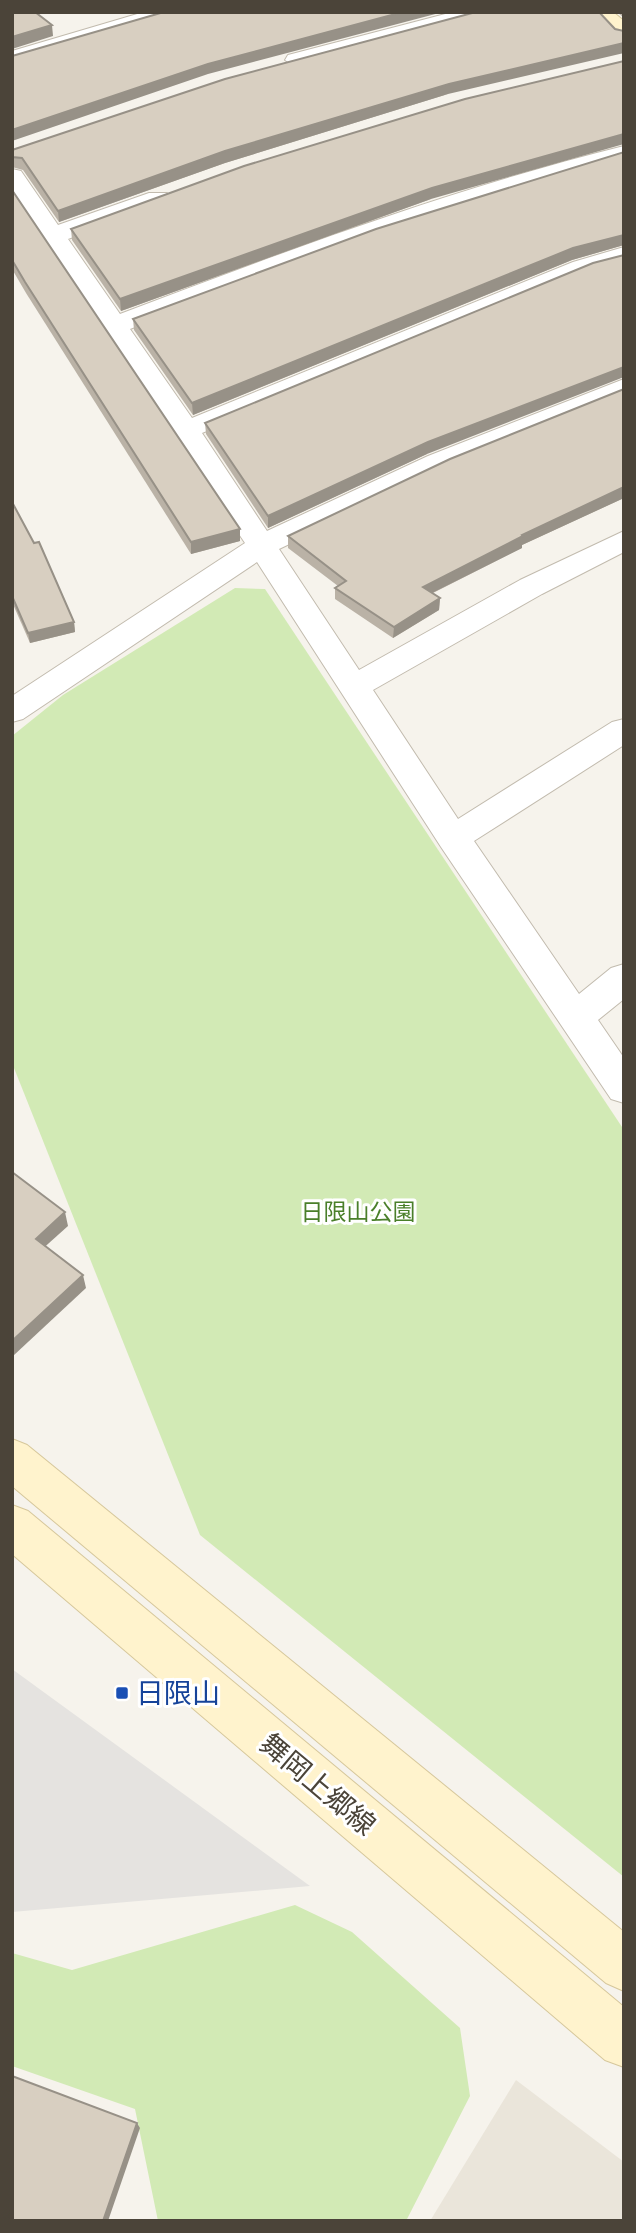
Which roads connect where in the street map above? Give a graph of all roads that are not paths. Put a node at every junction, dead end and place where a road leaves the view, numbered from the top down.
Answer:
1 (168, 12) edge
2 (480, 12) edge
3 (600, 12) edge
4 (624, 33) edge
5 (12, 58) edge
6 (269, 67) edge
7 (624, 153) edge
8 (12, 176) edge
9 (183, 189) edge
10 (52, 236) junction
11 (624, 255) edge
12 (113, 326) junction
13 (624, 387) edge
14 (186, 430) junction
15 (624, 540) edge
16 (259, 547) junction
17 (355, 686) junction
18 (12, 711) edge
19 (624, 730) edge
20 (453, 838) junction
21 (624, 978) edge
22 (576, 1017) junction
23 (624, 1088) edge
24 (12, 1459) edge
25 (12, 1526) edge
26 (624, 1965) edge
27 (624, 2041) edge

1 - 5 street
2 - 6 street
3 - 4 street
7 - 12 street
8 - 10 street
9 - 10 street
10 - 12 street
11 - 14 street
12 - 14 street
13 - 16 street
14 - 16 street
15 - 17 street
16 - 17 street
16 - 18 street
17 - 20 street
19 - 20 street
20 - 22 street
21 - 22 street
22 - 23 street
24 - 26 street
25 - 27 street, 舞岡上郷線

